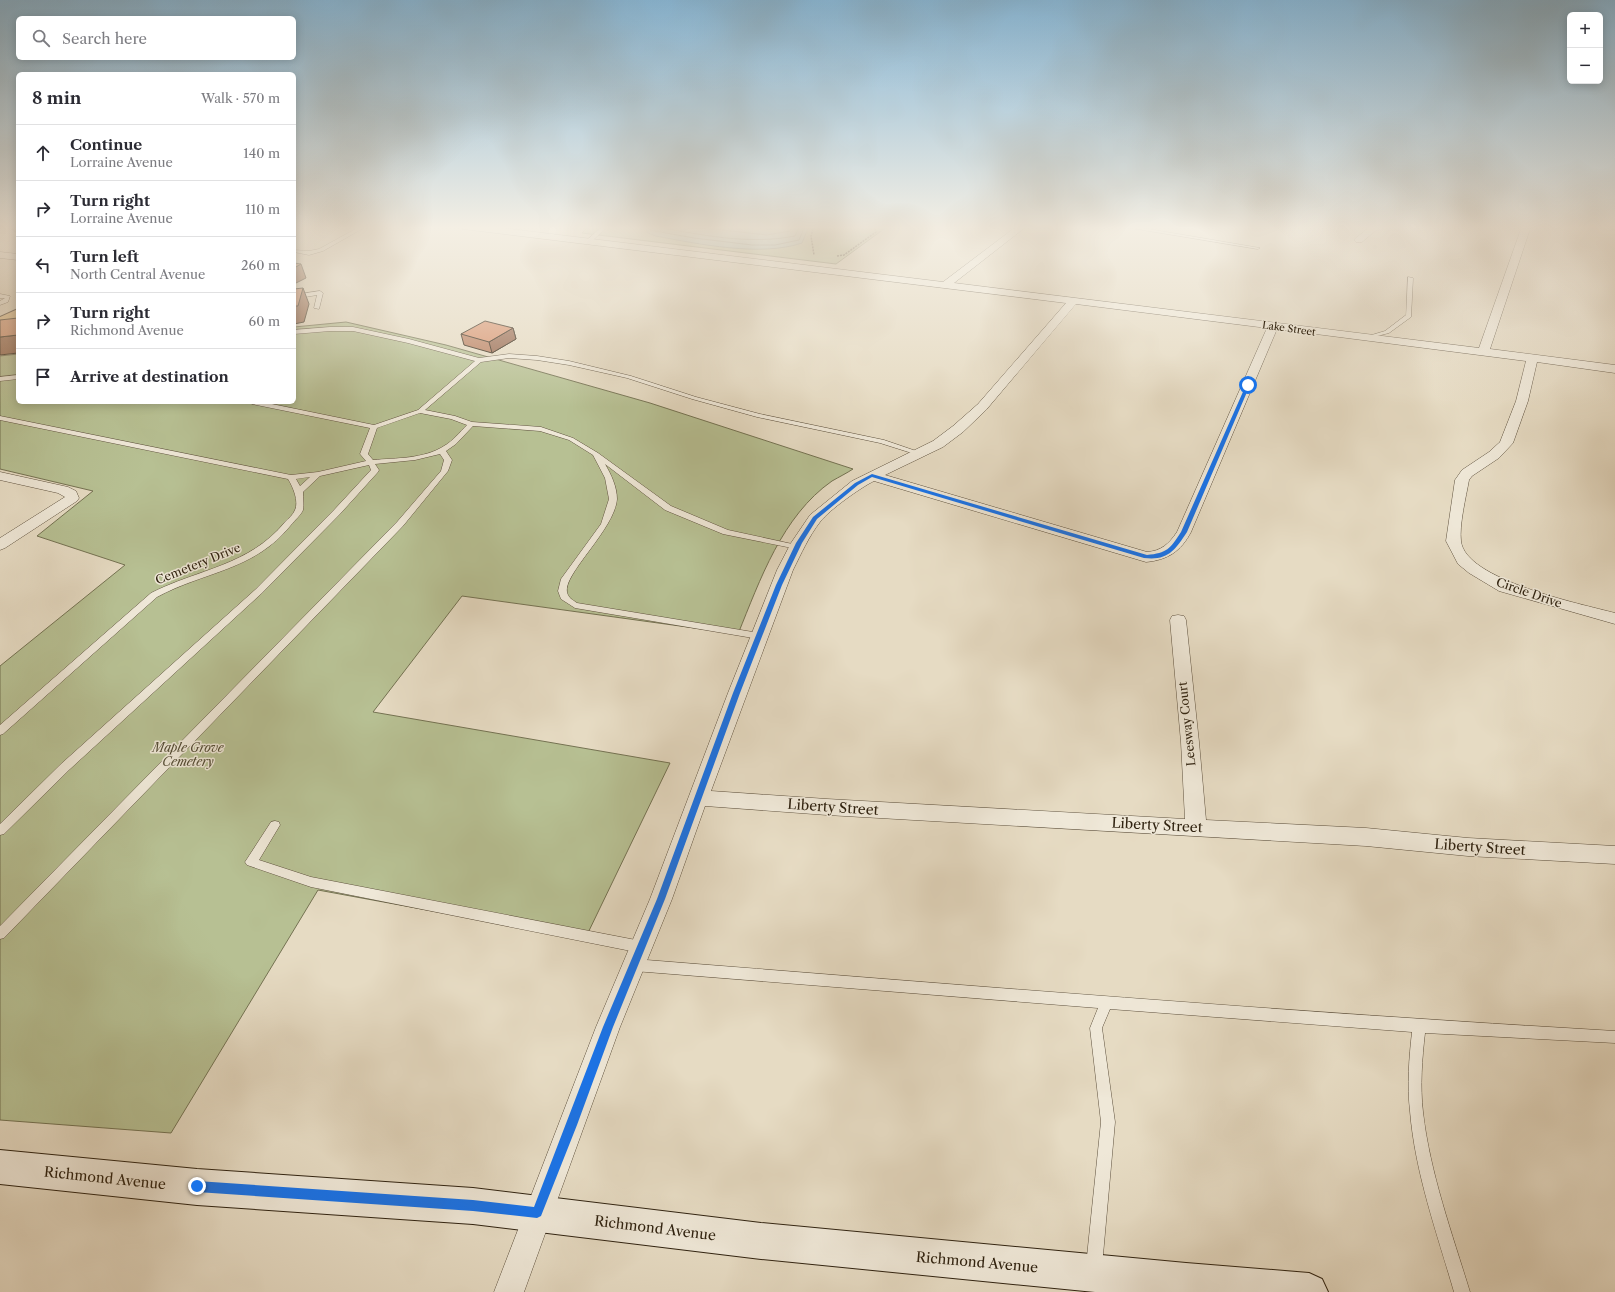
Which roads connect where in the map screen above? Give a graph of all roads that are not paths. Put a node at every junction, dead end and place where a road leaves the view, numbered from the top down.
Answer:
1 (956, 286) edge
2 (1410, 286) edge
3 (1506, 286) edge
4 (0, 296) edge
5 (296, 298) edge
6 (1074, 300) junction
7 (0, 303) edge
8 (317, 308) dead end
9 (16, 315) edge
10 (0, 322) edge
11 (1274, 326) junction
12 (296, 332) edge
13 (1367, 338) junction
14 (1483, 352) junction
15 (1532, 358) junction
16 (479, 360) junction
17 (1615, 369) edge
18 (16, 377) edge
19 (0, 380) edge
20 (262, 404) edge
21 (420, 411) junction
22 (0, 418) edge
23 (471, 424) junction
24 (374, 427) junction
25 (442, 451) junction
26 (918, 453) junction
27 (596, 454) junction
28 (371, 462) junction
29 (318, 474) junction
30 (0, 476) edge
31 (872, 476) junction
32 (291, 477) junction
33 (298, 491) junction
34 (0, 545) edge
35 (797, 547) junction
36 (1615, 619) edge
37 (1178, 620) dead end
38 (759, 636) junction
39 (0, 731) edge
40 (698, 798) junction
41 (275, 825) dead end
42 (1196, 827) junction
43 (0, 832) edge
44 (1615, 855) edge
45 (0, 934) edge
46 (641, 947) junction
47 (634, 965) junction
48 (1106, 1003) junction
49 (1419, 1026) junction
50 (1615, 1037) edge
51 (0, 1167) edge
52 (537, 1212) junction
53 (1093, 1274) junction
54 (509, 1292) edge
55 (1309, 1292) edge
56 (1462, 1292) edge

1 - 6 street, Lake Street
2 - 13 lane
3 - 14 street
4 - 7 lane
5 - 8 lane
6 - 11 street, Lake Street
6 - 26 street
9 - 10 main road
11 - 13 street, Lake Street
11 - 31 street
12 - 16 lane
13 - 14 street, Lake Street
14 - 15 street, Lake Street
15 - 17 street, Lake Street
15 - 36 street, Circle Drive
16 - 21 lane
16 - 26 lane
18 - 19 lane
20 - 24 lane
21 - 23 lane
21 - 24 lane
22 - 32 lane
23 - 25 lane
23 - 27 lane
24 - 28 lane
25 - 28 lane
25 - 45 lane
26 - 31 street
27 - 35 lane
27 - 38 lane
28 - 29 lane
28 - 43 lane
29 - 32 lane
29 - 33 lane
30 - 34 street
31 - 35 street
32 - 33 lane, Cemetery Drive
33 - 39 lane, Cemetery Drive
35 - 38 street
37 - 42 street, Leesway Court
38 - 40 street
40 - 42 street, Liberty Street
40 - 46 street
41 - 46 lane
42 - 44 street, Liberty Street
46 - 47 street
47 - 48 lane
47 - 52 street
48 - 49 lane
48 - 53 lane
49 - 50 lane
49 - 56 lane
51 - 52 main road, Richmond Avenue
52 - 53 main road, Richmond Avenue
52 - 54 street
53 - 55 main road, Richmond Avenue

